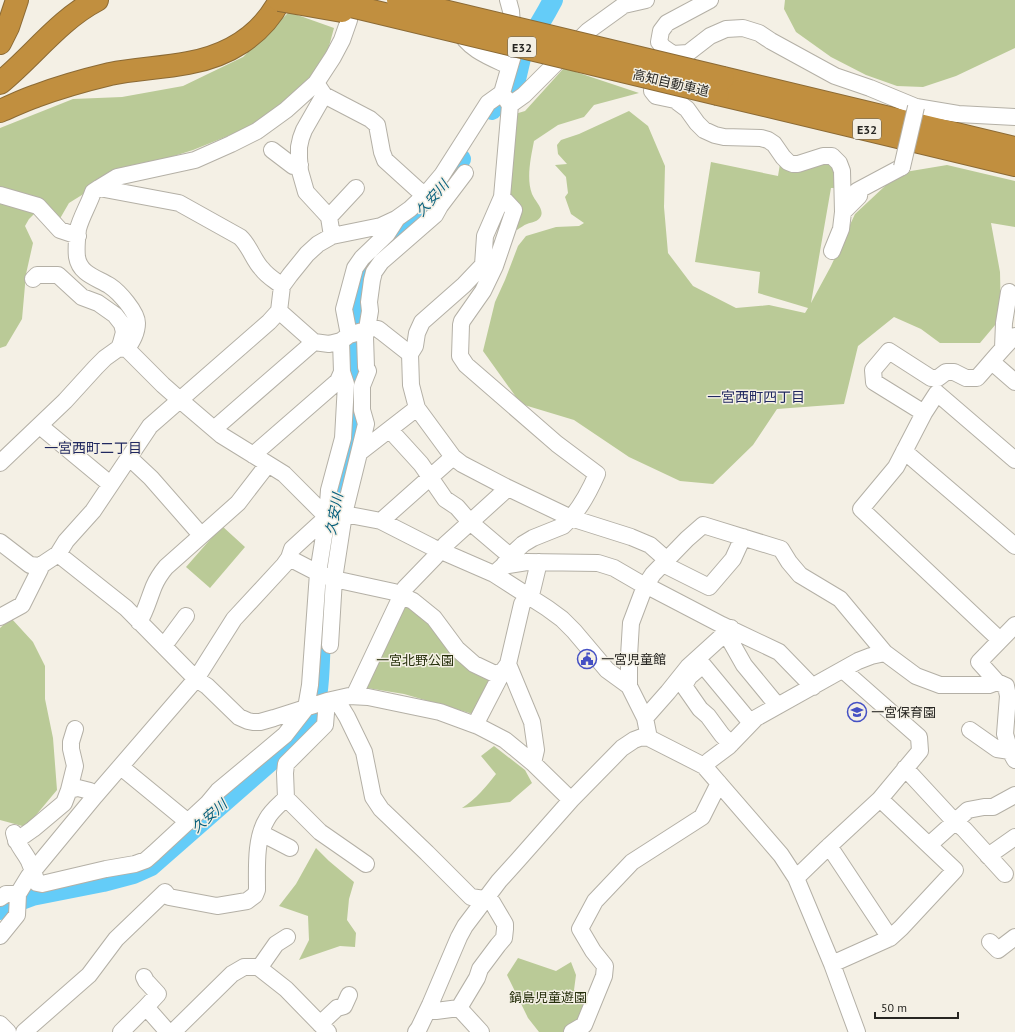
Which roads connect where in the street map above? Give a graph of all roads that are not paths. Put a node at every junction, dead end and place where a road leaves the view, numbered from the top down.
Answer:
1 (17, 0) edge
2 (97, 0) edge
3 (280, 0) edge
4 (326, 0) edge
5 (353, 0) edge
6 (398, 0) edge
7 (420, 0) edge
8 (444, 0) edge
9 (508, 0) edge
10 (646, 0) edge
11 (710, 0) edge
12 (445, 29) junction
13 (0, 43) edge
14 (593, 46) junction
15 (663, 47) junction
16 (509, 66) junction
17 (0, 83) edge
18 (720, 86) junction
19 (320, 89) junction
20 (506, 99) junction
21 (916, 107) junction
22 (0, 111) edge
23 (1015, 117) edge
24 (1015, 148) edge
25 (272, 150) dead end
26 (300, 165) junction
27 (1015, 165) edge
28 (465, 173) dead end
29 (99, 188) junction
30 (356, 188) dead end
31 (426, 194) junction
32 (0, 195) edge
33 (502, 197) junction
34 (440, 206) junction
35 (843, 212) junction
36 (329, 217) junction
37 (396, 220) junction
38 (78, 236) junction
39 (332, 236) junction
40 (832, 251) dead end
41 (33, 279) dead end
42 (282, 286) junction
43 (1009, 292) dead end
44 (279, 311) junction
45 (355, 334) junction
46 (1015, 336) edge
47 (314, 342) junction
48 (1002, 348) junction
49 (123, 349) junction
50 (410, 354) junction
51 (992, 362) junction
52 (342, 372) junction
53 (1015, 382) edge
54 (180, 400) junction
55 (417, 408) junction
56 (924, 413) junction
57 (40, 426) junction
58 (214, 429) junction
59 (390, 430) junction
60 (904, 451) junction
61 (358, 453) junction
62 (253, 455) junction
63 (453, 457) junction
64 (128, 459) junction
65 (1015, 460) edge
66 (0, 463) edge
67 (268, 464) junction
68 (430, 478) junction
69 (110, 484) junction
70 (508, 488) junction
71 (344, 514) junction
72 (327, 517) junction
73 (571, 518) junction
74 (381, 521) junction
75 (470, 522) junction
76 (201, 536) junction
77 (743, 537) junction
78 (0, 542) edge
79 (1015, 546) edge
80 (440, 551) junction
81 (58, 554) junction
82 (289, 558) junction
83 (539, 562) junction
84 (665, 562) junction
85 (502, 565) junction
86 (40, 566) junction
87 (318, 572) junction
88 (334, 579) junction
89 (645, 586) junction
90 (402, 595) junction
91 (528, 596) junction
92 (186, 616) dead end
93 (0, 617) edge
94 (1015, 625) edge
95 (143, 631) junction
96 (729, 639) junction
97 (1000, 640) junction
98 (163, 645) junction
99 (330, 645) dead end
100 (884, 653) junction
101 (703, 665) junction
102 (505, 668) junction
103 (843, 670) junction
104 (196, 679) junction
105 (1006, 681) edge
106 (629, 686) junction
107 (813, 687) junction
108 (354, 696) junction
109 (332, 700) junction
110 (777, 705) junction
111 (306, 708) junction
112 (645, 718) junction
113 (751, 723) junction
114 (475, 725) junction
115 (74, 729) dead end
116 (970, 730) dead end
117 (649, 738) junction
118 (731, 744) junction
119 (1012, 755) edge
120 (533, 763) junction
121 (704, 766) junction
122 (121, 767) junction
123 (905, 768) junction
124 (719, 783) junction
125 (69, 790) junction
126 (1015, 795) edge
127 (95, 796) junction
128 (286, 798) junction
129 (880, 799) junction
130 (571, 800) junction
131 (188, 822) junction
132 (955, 822) junction
133 (261, 833) junction
134 (1015, 837) edge
135 (929, 845) junction
136 (829, 846) junction
137 (290, 848) dead end
138 (988, 856) junction
139 (366, 864) dead end
140 (33, 871) junction
141 (1005, 874) dead end
142 (796, 878) junction
143 (6, 895) edge
144 (484, 899) junction
145 (0, 936) edge
146 (287, 937) dead end
147 (1015, 937) edge
148 (890, 938) junction
149 (990, 942) dead end
150 (832, 964) junction
151 (258, 967) junction
152 (144, 977) dead end
153 (349, 995) dead end
154 (146, 1007) junction
155 (459, 1008) junction
156 (428, 1010) junction
157 (0, 1024) edge
158 (324, 1028) edge
159 (8, 1032) edge
160 (24, 1032) edge
161 (121, 1032) edge
162 (168, 1032) edge
163 (173, 1032) edge
164 (416, 1032) edge
165 (481, 1032) edge
166 (572, 1032) edge
167 (857, 1032) edge

1 - 13 highway
2 - 17 highway
3 - 12 highway, bridge
3 - 22 highway
4 - 12 highway, 高知自動車道 / E32, bridge
5 - 19 street
6 - 14 highway, 高知自動車道 / E32, bridge
7 - 14 highway, bridge
8 - 16 street
9 - 16 street
10 - 20 street
11 - 15 street
12 - 18 highway, 高知自動車道 / E32, bridge
14 - 18 highway, 高知自動車道 / E32, bridge
15 - 21 street
15 - 35 street
16 - 20 street
18 - 24 highway, 高知自動車道 / E32
18 - 27 highway, 高知自動車道 / E32
19 - 26 street
19 - 29 street
19 - 31 street
20 - 31 street
20 - 33 street
21 - 23 street
21 - 35 street, bridge
25 - 26 street
26 - 36 street
28 - 34 street
29 - 38 street
29 - 42 street
30 - 36 street
31 - 34 street
31 - 37 street
32 - 38 street
33 - 50 street
33 - 73 street
34 - 45 street
35 - 40 street
36 - 39 street
37 - 39 street
37 - 45 street
38 - 49 street
39 - 42 street
41 - 49 street
42 - 44 street
43 - 48 street
44 - 47 street
44 - 54 street
45 - 47 street
45 - 50 street
45 - 52 street
45 - 61 street
46 - 48 street
47 - 58 street
48 - 51 street
49 - 54 street
49 - 57 street
50 - 55 street
51 - 53 street
51 - 56 street
52 - 62 street
52 - 72 street
54 - 58 street
54 - 64 street
55 - 59 street
55 - 63 street
56 - 60 street
56 - 65 street
57 - 66 street
57 - 69 street
58 - 62 street
59 - 61 street
59 - 68 street
60 - 79 street
60 - 97 street
61 - 71 street
62 - 67 street
63 - 68 street
63 - 70 street
64 - 69 street
64 - 76 street
67 - 72 street
67 - 76 street
68 - 74 street
68 - 75 street
69 - 81 street
70 - 73 street
70 - 75 street
71 - 72 street
71 - 74 street
71 - 88 street
72 - 82 street
72 - 87 street
73 - 84 street
73 - 85 street
74 - 80 street
75 - 80 street
75 - 85 street
76 - 95 street
77 - 84 street
77 - 84 street
77 - 100 street
78 - 86 street
80 - 85 street
80 - 90 street
81 - 86 street
81 - 95 street
82 - 87 street
82 - 104 street
83 - 85 street
83 - 89 street
83 - 91 street
84 - 89 street
85 - 91 street
86 - 93 street
87 - 88 street
87 - 111 street
88 - 90 street
88 - 99 street
89 - 96 street
89 - 106 street
90 - 102 street
90 - 108 street
91 - 102 street
91 - 106 street
92 - 98 street
94 - 97 street
95 - 98 street
96 - 101 street
96 - 107 street
96 - 110 street
96 - 112 street
97 - 105 street
98 - 104 street
100 - 103 street
100 - 105 street
101 - 113 street
101 - 118 street
102 - 114 street
102 - 120 street
103 - 107 street
103 - 123 street
104 - 111 street
104 - 122 street
105 - 119 street
106 - 112 street
107 - 110 street
108 - 109 street
108 - 114 street
109 - 111 street
109 - 128 street
109 - 144 street
110 - 113 street
111 - 131 street
112 - 117 street
113 - 118 street
114 - 120 street
115 - 125 street
116 - 119 street
117 - 121 street
117 - 130 street
118 - 121 street
120 - 130 street
121 - 124 street
122 - 127 street
122 - 131 street
123 - 129 street
123 - 132 street
124 - 142 street
124 - 166 street
125 - 127 street
125 - 140 street
126 - 132 street
127 - 140 street
128 - 133 street
128 - 139 street
129 - 135 street
129 - 136 street
130 - 144 street
131 - 140 street
132 - 135 street
132 - 138 street
133 - 137 street
133 - 160 street
134 - 138 street
135 - 148 street
136 - 142 street
136 - 148 street
138 - 141 street
140 - 143 street
142 - 150 street
143 - 145 street
144 - 155 street
144 - 156 street
146 - 151 street
147 - 149 street
148 - 150 street
150 - 167 street
151 - 158 street
151 - 163 street
152 - 154 street
153 - 158 street
154 - 161 street
154 - 162 street
155 - 156 street
155 - 165 street
156 - 164 street
157 - 159 street

